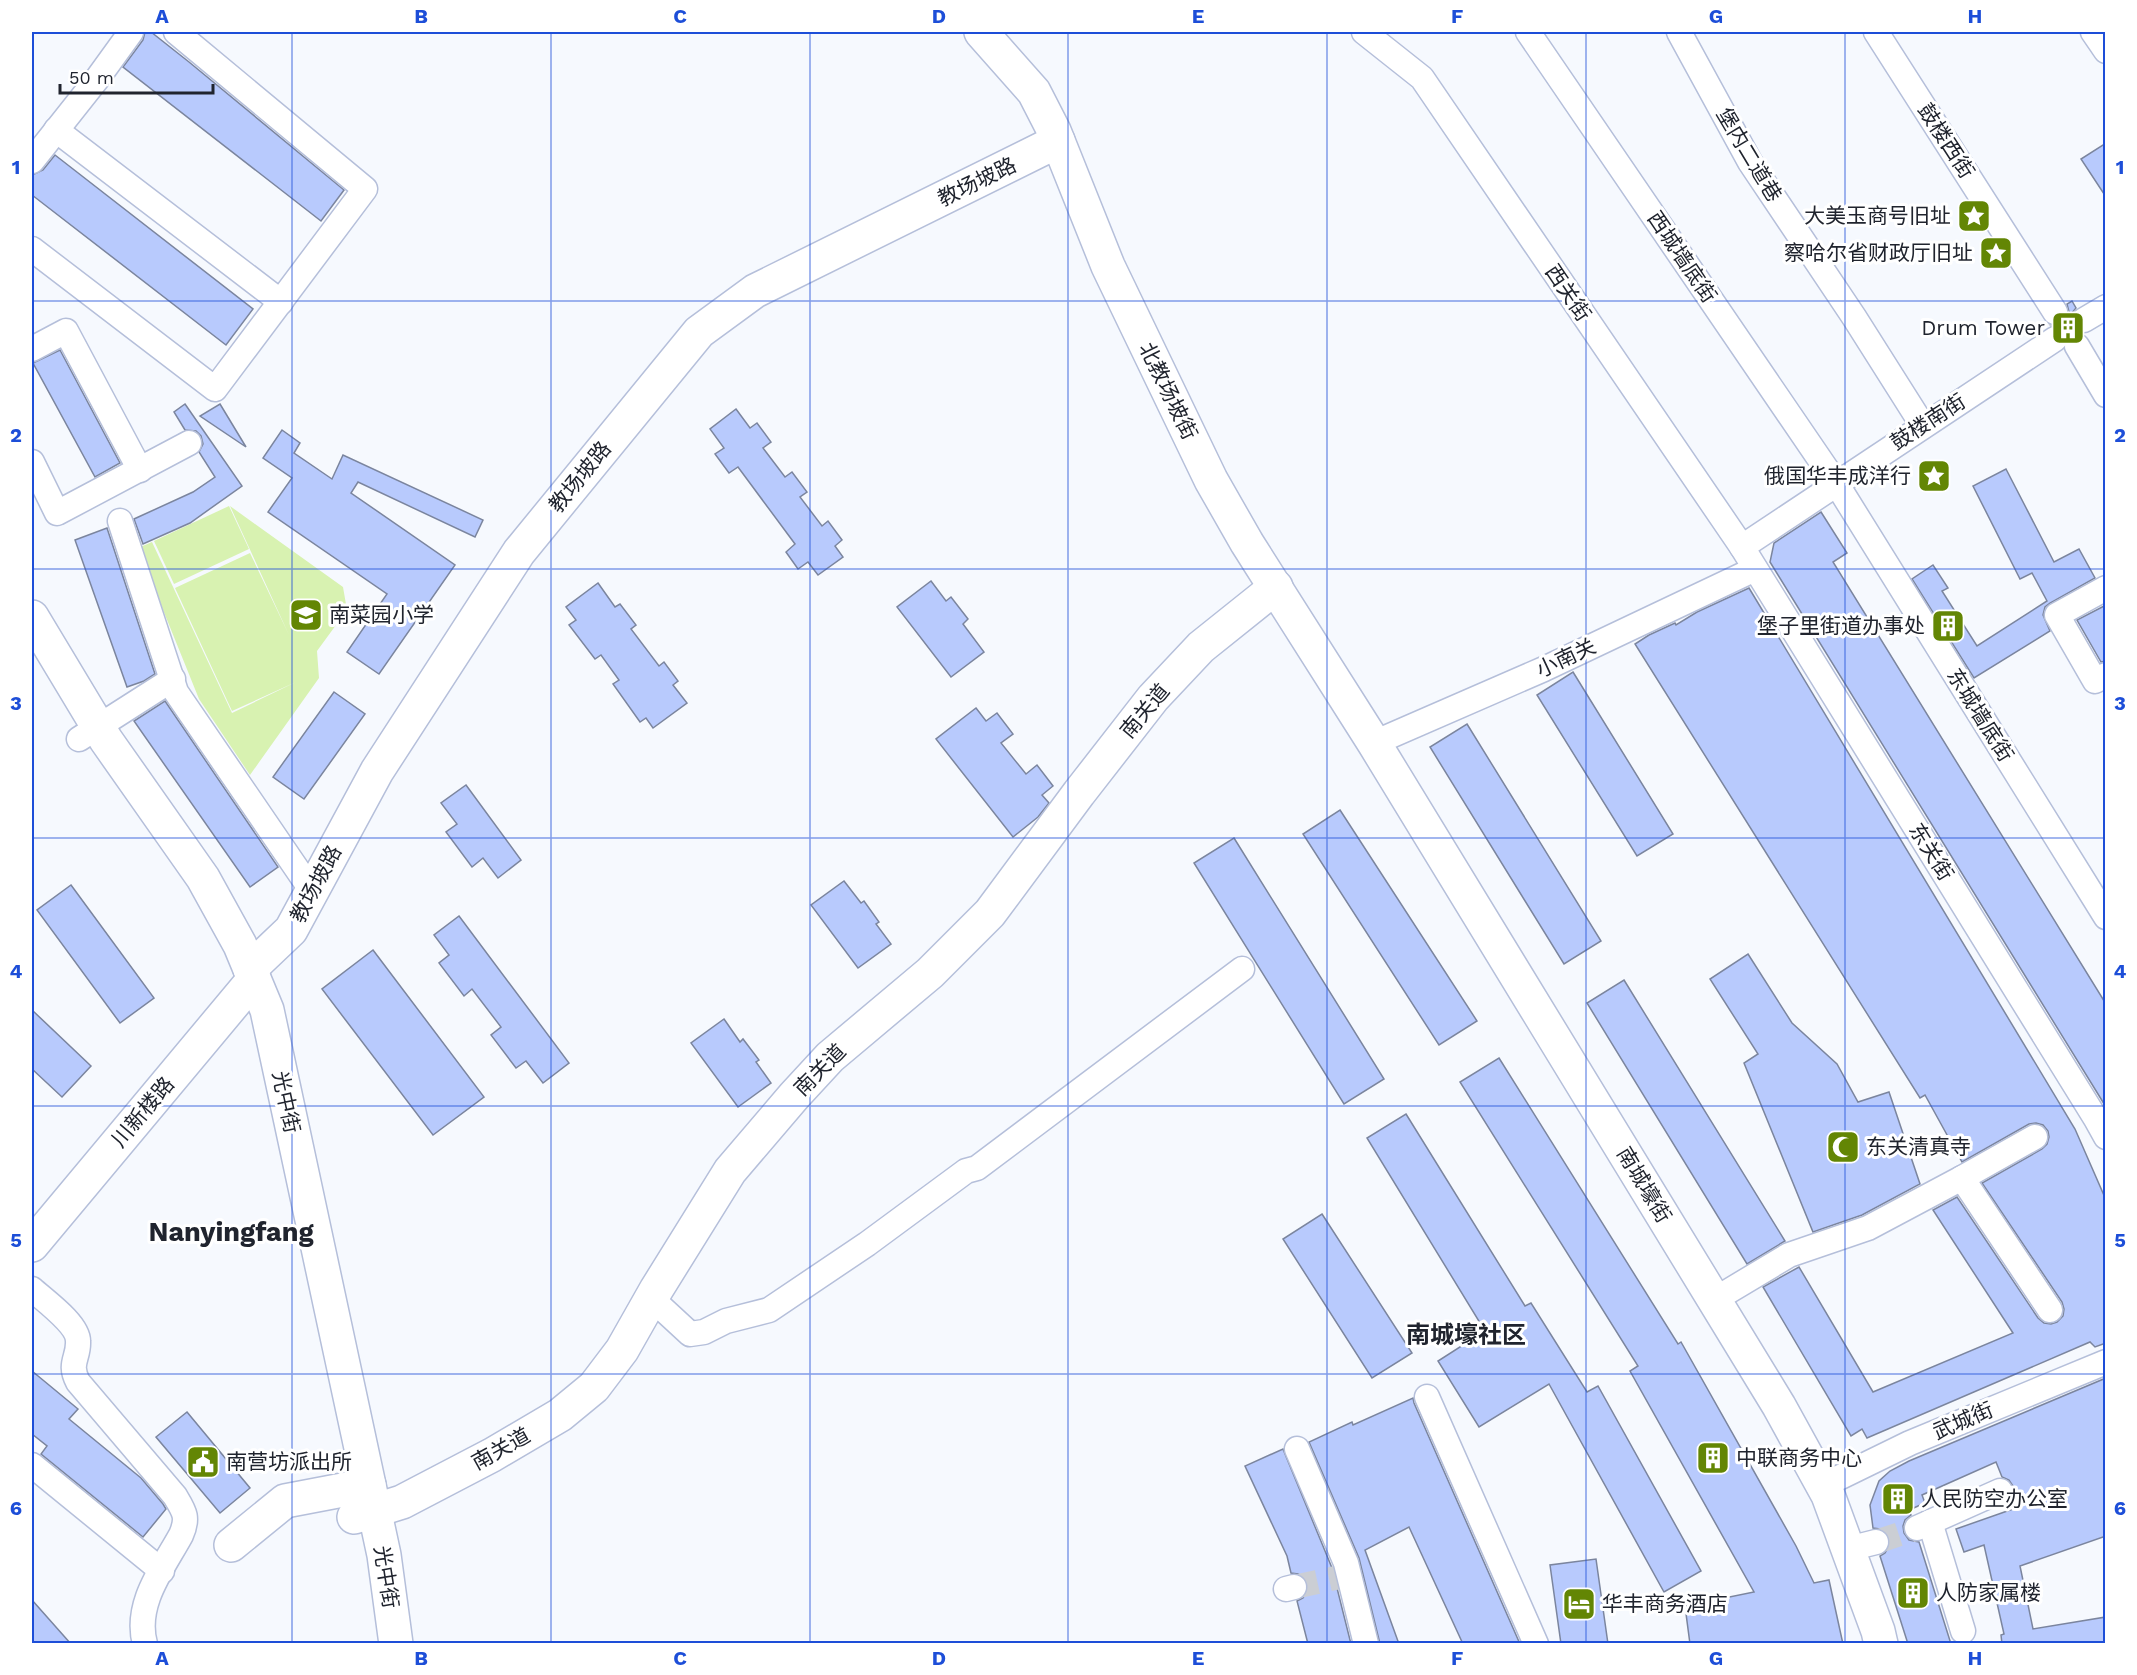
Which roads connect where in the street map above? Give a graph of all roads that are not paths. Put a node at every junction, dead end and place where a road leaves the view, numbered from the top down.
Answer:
1 (131, 32) edge
2 (176, 32) edge
3 (981, 32) edge
4 (1364, 32) edge
5 (1528, 32) edge
6 (1679, 32) edge
7 (1876, 32) edge
8 (2093, 32) edge
9 (2106, 51) edge
10 (56, 130) junction
11 (1058, 141) junction
12 (32, 161) edge
13 (32, 249) edge
14 (281, 302) junction
15 (2106, 307) edge
16 (2055, 312) tunnel mouth
17 (2084, 320) dead end
18 (32, 349) edge
19 (2106, 395) edge
20 (1923, 426) junction
21 (189, 443) dead end
22 (32, 462) edge
23 (140, 470) junction
24 (1836, 483) junction
25 (120, 521) dead end
26 (1742, 547) junction
27 (1755, 569) junction
28 (1276, 587) junction
29 (2106, 588) edge
30 (32, 617) edge
31 (32, 659) edge
32 (2106, 675) edge
33 (172, 680) junction
34 (88, 733) junction
35 (1374, 743) junction
36 (312, 891) junction
37 (2106, 917) edge
38 (1242, 969) dead end
39 (244, 976) junction
40 (2035, 1137) dead end
41 (2106, 1137) edge
42 (1962, 1178) junction
43 (32, 1213) edge
44 (32, 1245) edge
45 (32, 1289) edge
46 (651, 1298) junction
47 (1714, 1300) junction
48 (2050, 1310) dead end
49 (2106, 1362) edge
50 (1426, 1397) dead end
51 (1298, 1449) dead end
52 (32, 1465) edge
53 (1822, 1486) junction
54 (2000, 1491) dead end
55 (361, 1500) junction
56 (231, 1545) dead end
57 (162, 1571) junction
58 (1963, 1631) dead end
59 (145, 1644) edge
60 (375, 1644) edge
61 (396, 1644) edge
62 (1366, 1644) edge
63 (1536, 1644) edge
64 (1881, 1644) edge

1 - 10 street
2 - 14 street
3 - 11 street, 北教场坡街
4 - 26 street, 西关街
5 - 24 street, 西城墙底街
6 - 20 street, 堡内二道巷
7 - 16 street, 鼓楼西街
8 - 9 street
10 - 12 street
10 - 14 street
11 - 28 street, 北教场坡街
11 - 36 street, 教场坡路
13 - 14 street
15 - 17 street
18 - 23 street
19 - 20 street, 鼓楼南街
20 - 24 street, 鼓楼南街
21 - 23 street
22 - 23 street
24 - 26 street, 鼓楼南街
24 - 37 street, 东城墙底街
25 - 33 street
26 - 27 street, 西关街
27 - 35 street, 小南关
27 - 41 street, 东关街
28 - 35 street, 北教场坡街
28 - 46 street, 南关道
29 - 32 street
30 - 34 street, 光中街
31 - 34 street, 光中街
33 - 34 street
33 - 36 street
34 - 39 street, 光中街
35 - 47 street, 南城壕街
36 - 39 street, 教场坡路
38 - 46 street
39 - 43 street, 川新楼路
39 - 44 street, 川新楼路
39 - 55 street, 光中街
40 - 42 street
42 - 47 street
42 - 48 street
45 - 57 street
46 - 55 street, 南关道
47 - 53 street, 南城壕街
49 - 53 street, 武城街
50 - 63 street
51 - 62 street
52 - 57 street
53 - 64 street, 南城壕街
54 - 58 street
55 - 56 street, 南关道
55 - 60 street, 光中街
55 - 61 street, 光中街
57 - 59 street

